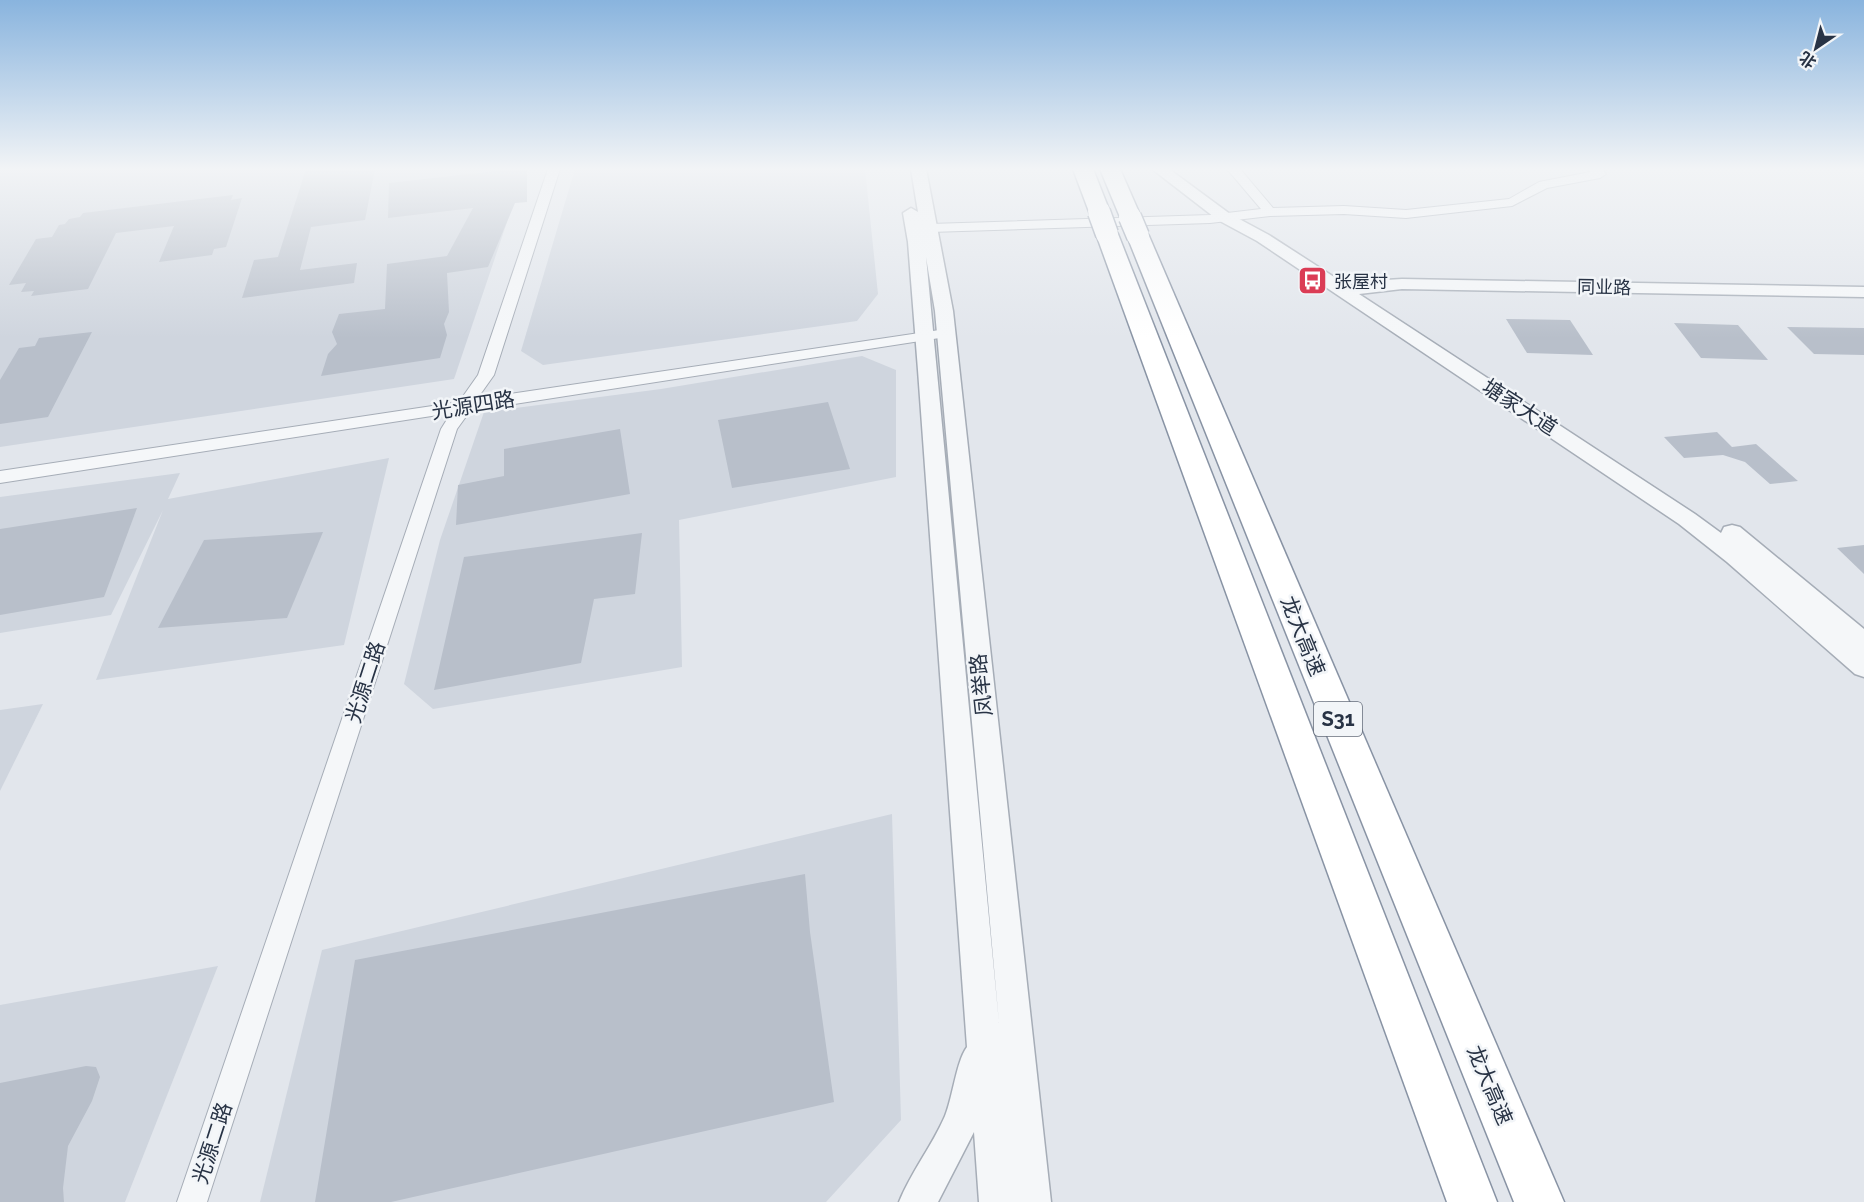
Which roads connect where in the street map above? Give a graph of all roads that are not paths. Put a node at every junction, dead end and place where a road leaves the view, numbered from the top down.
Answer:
1 (536, 225) edge
2 (913, 225) edge
3 (1020, 225) edge
4 (1118, 225) joint
5 (1257, 225) edge
6 (930, 228) joint
7 (1864, 292) edge
8 (1361, 295) junction
9 (1864, 300) edge
10 (935, 331) junction
11 (469, 400) junction
12 (0, 465) edge
13 (0, 477) edge
14 (1864, 643) edge
15 (1864, 668) edge
16 (982, 1027) junction
17 (192, 1202) edge
18 (917, 1202) edge
19 (997, 1202) edge
20 (1033, 1202) edge
21 (1472, 1202) edge
22 (1539, 1202) edge

1 - 11 street, 光源二路
2 - 10 street, 凤举路
3 - 6 street
4 - 21 highway, 龙大高速 / S31
4 - 22 highway, 龙大高速 / S31
5 - 8 street, 塘家大道
6 - 10 street, 凤举路
7 - 8 street, 同业路
8 - 9 street, 同业路
8 - 14 street, 塘家大道
8 - 15 street, 塘家大道
10 - 11 street, 光源四路
10 - 16 street, 凤举路
10 - 20 street, 凤举路
11 - 12 street, 光源四路
11 - 13 street, 光源四路
11 - 17 street, 光源二路
16 - 18 street
16 - 19 street, 凤举路

